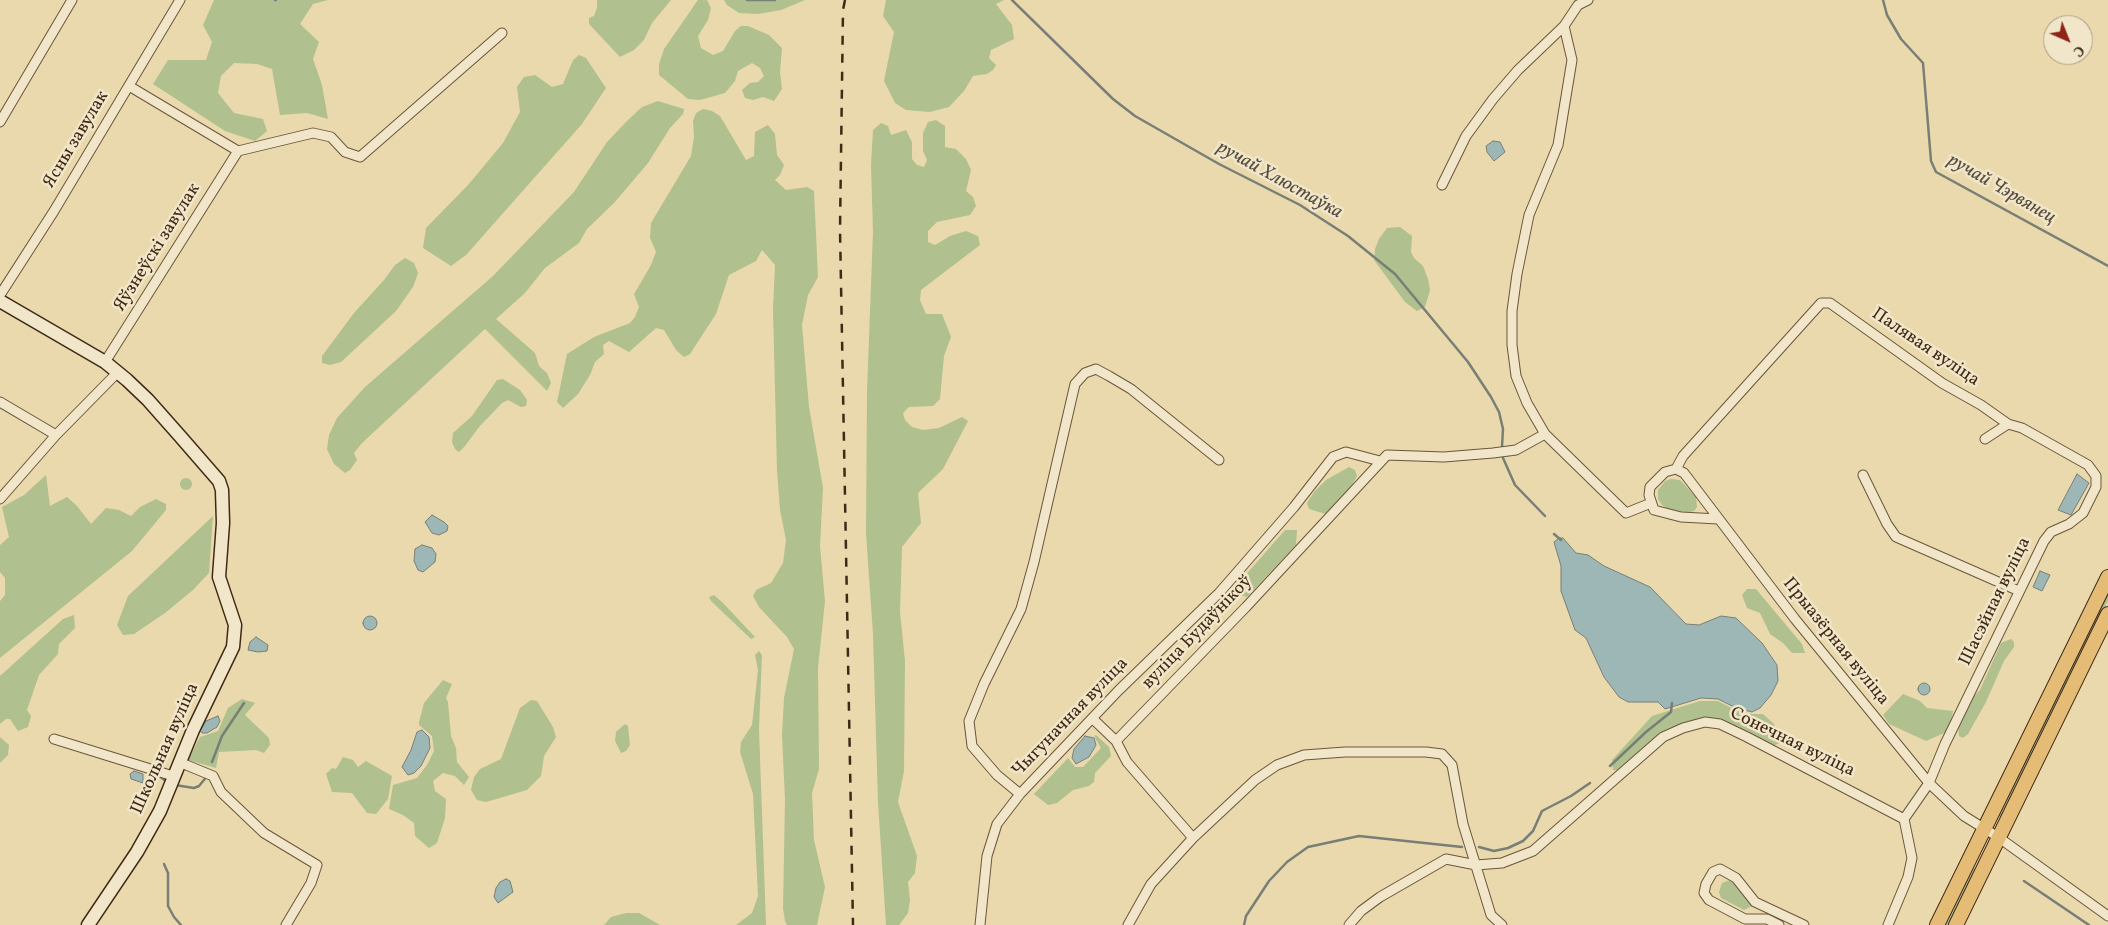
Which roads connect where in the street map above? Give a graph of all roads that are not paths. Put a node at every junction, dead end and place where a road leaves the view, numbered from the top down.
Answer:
1 (72, 0) edge
2 (180, 0) edge
3 (1588, 0) edge
4 (1564, 26) junction
5 (502, 33) dead end
6 (128, 86) junction
7 (0, 122) edge
8 (238, 151) junction
9 (1442, 185) dead end
10 (0, 295) edge
11 (0, 301) edge
12 (105, 362) junction
13 (118, 372) junction
14 (0, 402) edge
15 (2008, 424) junction
16 (1545, 434) junction
17 (56, 435) junction
18 (1985, 439) dead end
19 (1383, 458) junction
20 (1219, 460) dead end
21 (1676, 469) junction
22 (1863, 475) dead end
23 (0, 499) edge
24 (1650, 503) junction
25 (1718, 519) junction
26 (2108, 577) edge
27 (2019, 591) junction
28 (2108, 614) edge
29 (1093, 719) junction
30 (54, 739) dead end
31 (1116, 741) junction
32 (179, 762) junction
33 (173, 776) junction
34 (1929, 783) junction
35 (1020, 794) junction
36 (1904, 819) junction
37 (1984, 829) junction
38 (1998, 837) junction
39 (1192, 838) junction
40 (1476, 865) junction
41 (2108, 916) edge
42 (88, 925) edge
43 (286, 925) edge
44 (980, 925) edge
45 (1128, 925) edge
46 (1349, 925) edge
47 (1502, 925) edge
48 (1779, 925) edge
49 (1804, 925) edge
50 (1888, 925) edge
51 (1937, 925) edge
52 (1956, 925) edge

1 - 7 street
2 - 6 street, Ясны завулак
3 - 4 street
4 - 9 street
4 - 16 street
5 - 8 street
6 - 8 street
6 - 10 street, Ясны завулак
8 - 12 street, Яўзнеўскі завулак
11 - 12 street
12 - 13 street
13 - 17 street
13 - 32 street, Школьная вуліца
14 - 17 street
15 - 18 street
15 - 21 street, Палявая вуліца
15 - 27 street, Шасэйная вуліца
16 - 19 street, Чыгуначная вуліца
16 - 24 street
17 - 23 street
19 - 29 street, Чыгуначная вуліца
19 - 31 street, вуліца Будаўнікоў
20 - 35 street, Чыгуначная вуліца
21 - 24 street
21 - 25 street, Прыазёрная вуліца
22 - 27 street
24 - 25 street
25 - 34 street, Прыазёрная вуліца
26 - 37 main road
27 - 34 street, Шасэйная вуліца
28 - 38 main road
29 - 31 street
29 - 35 street, Чыгуначная вуліца
30 - 33 street
31 - 39 street
32 - 33 street, Школьная вуліца
32 - 43 street
33 - 42 street, Школьная вуліца
34 - 36 street, Шасэйная вуліца
34 - 37 street, Прыазёрная вуліца
35 - 44 street
36 - 40 street, Сонечная вуліца
36 - 50 street
37 - 38 street, Прыазёрная вуліца
37 - 51 main road
38 - 41 street, Прыазёрная вуліца
38 - 52 main road
39 - 40 street
39 - 45 street
40 - 46 street, Сонечная вуліца
40 - 47 street
48 - 49 street

